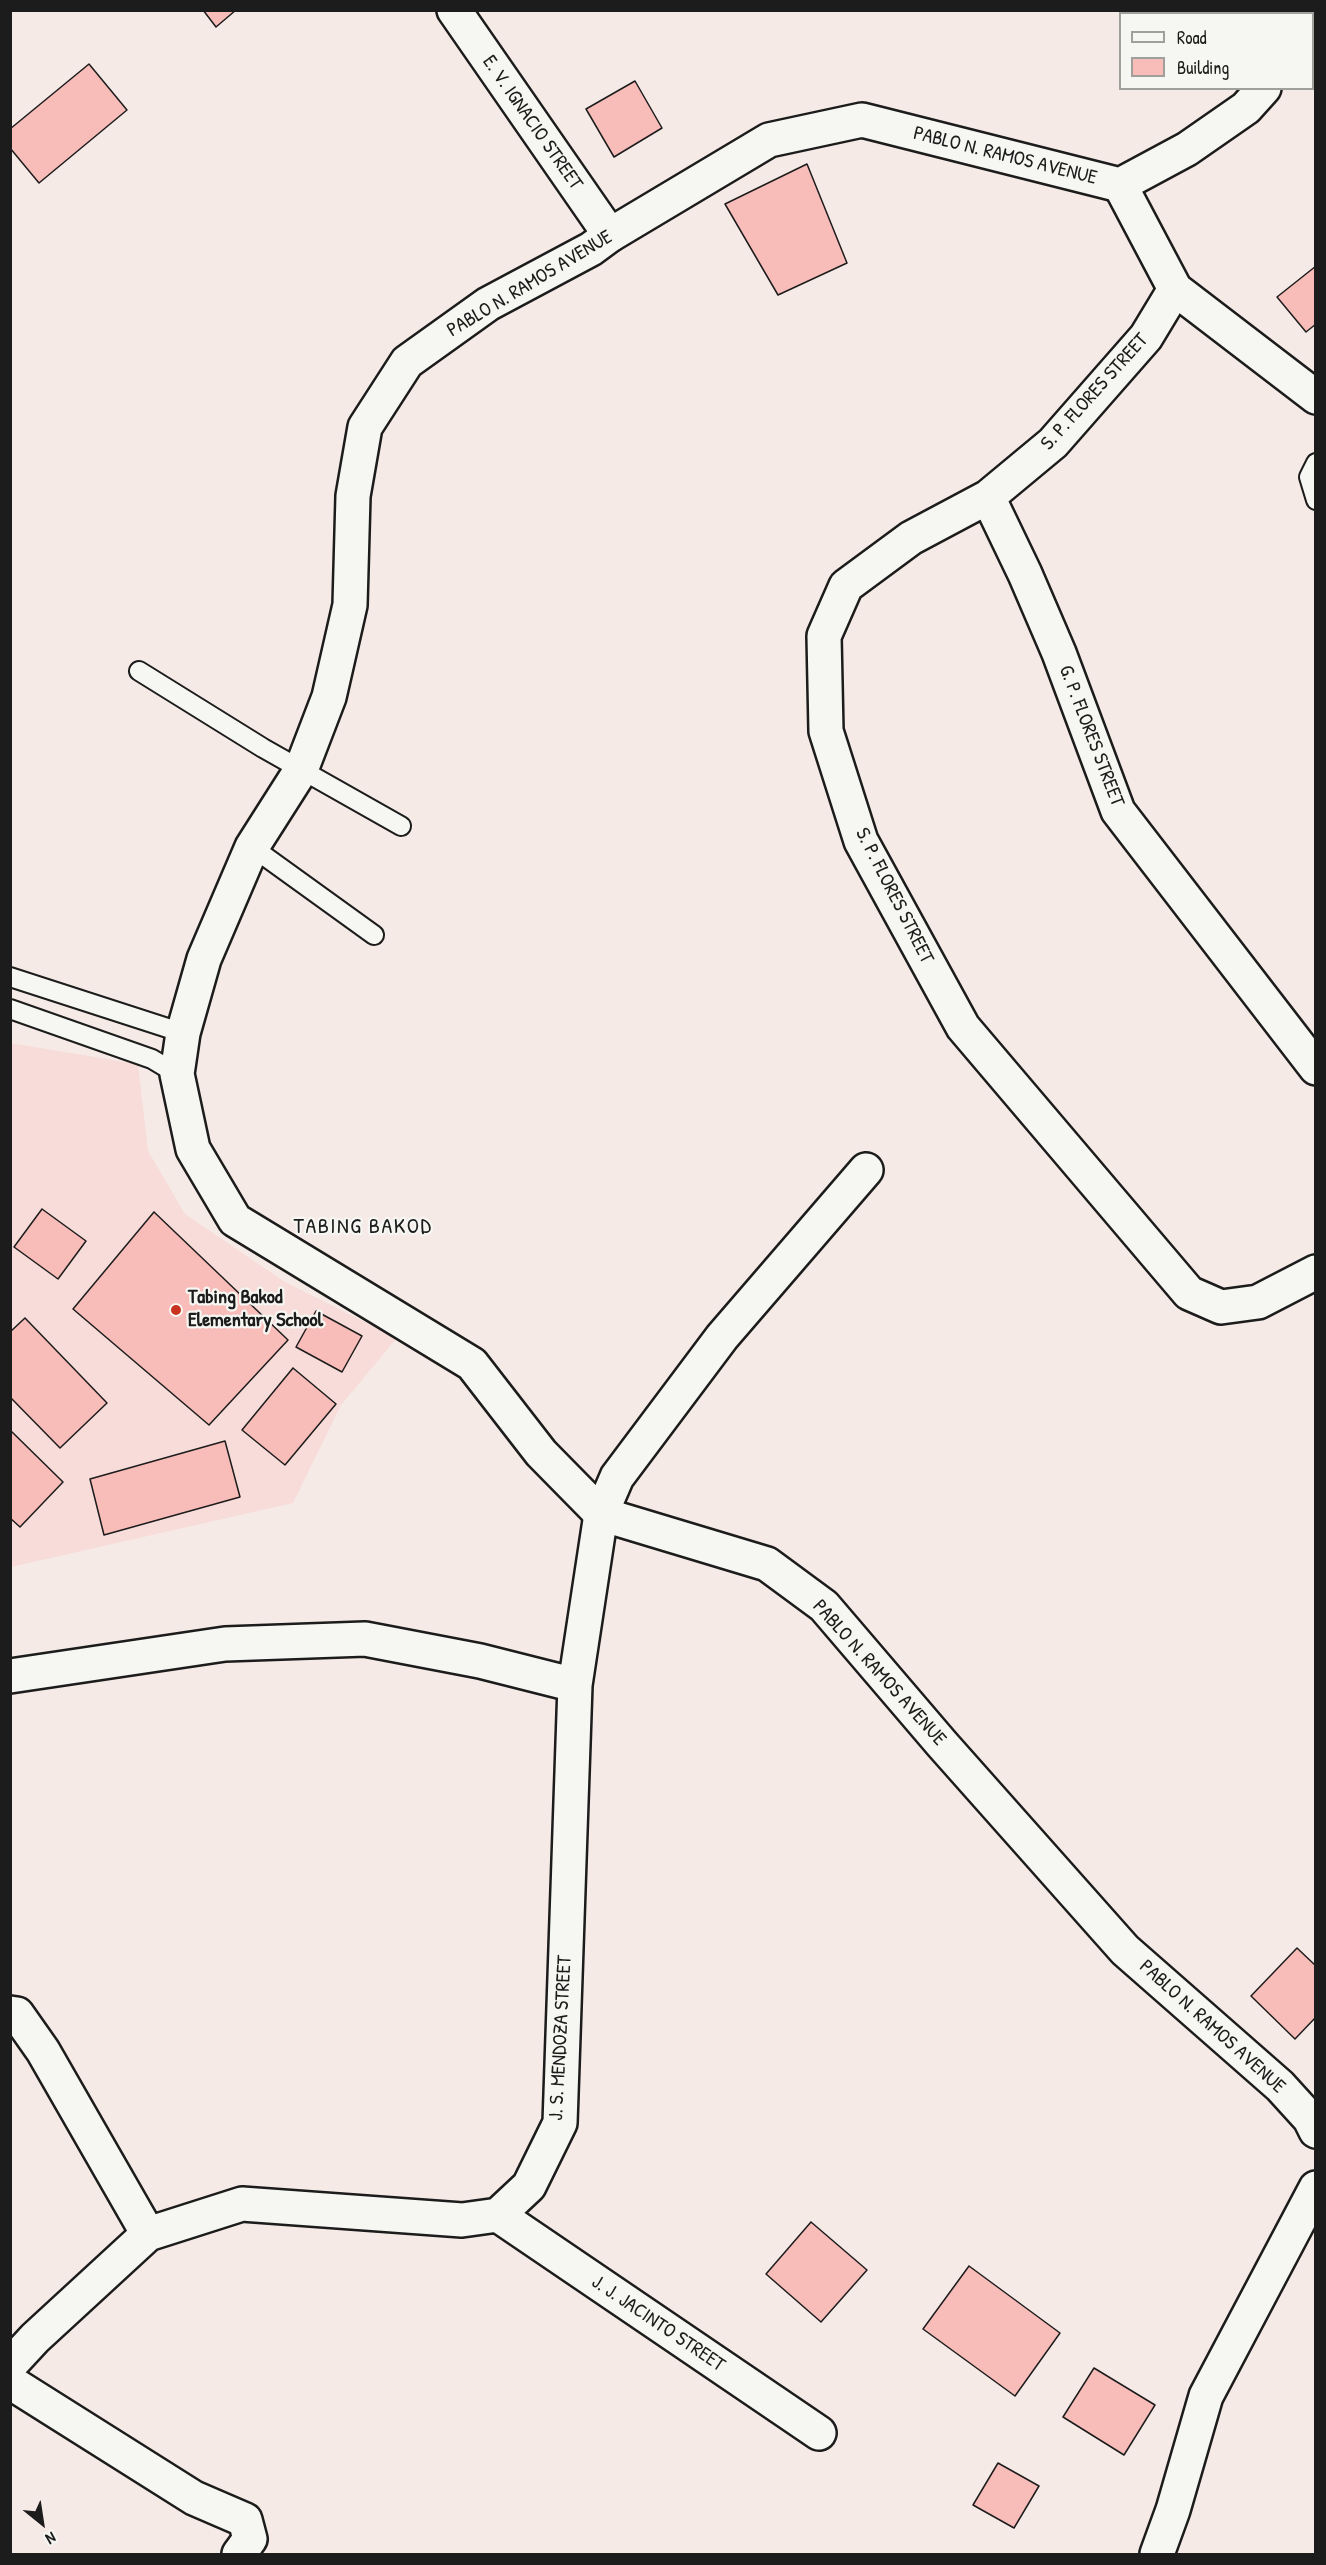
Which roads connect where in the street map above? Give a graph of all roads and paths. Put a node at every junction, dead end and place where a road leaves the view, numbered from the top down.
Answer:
1 (454, 10) edge
2 (1262, 90) edge
3 (1120, 185) junction
4 (610, 235) junction
5 (1175, 290) junction
6 (1316, 397) edge
7 (1316, 463) edge
8 (988, 497) junction
9 (1316, 500) edge
10 (139, 671) dead end
11 (302, 770) junction
12 (401, 826) dead end
13 (252, 847) junction
14 (374, 935) dead end
15 (10, 977) edge
16 (10, 1009) edge
17 (183, 1033) junction
18 (1316, 1068) edge
19 (177, 1074) junction
20 (866, 1170) dead end
21 (1316, 1272) edge
22 (601, 1514) junction
23 (10, 1676) edge
24 (575, 1685) junction
25 (10, 2013) edge
26 (1316, 2132) edge
27 (1316, 2188) edge
28 (498, 2215) junction
29 (148, 2234) junction
30 (10, 2365) edge
31 (10, 2382) edge
32 (819, 2433) dead end
33 (239, 2554) edge
34 (1156, 2554) edge

1 - 4 street, E. V. IGNACIO STREET
2 - 3 street, PABLO N. RAMOS AVENUE
3 - 4 street, PABLO N. RAMOS AVENUE
3 - 5 street
4 - 11 street, PABLO N. RAMOS AVENUE
5 - 6 street
5 - 8 street, S. P. FLORES STREET
7 - 9 lane
8 - 18 street, G. P. FLORES STREET
8 - 21 street, S. P. FLORES STREET
10 - 11 lane
11 - 12 lane
11 - 13 street, PABLO N. RAMOS AVENUE
13 - 14 lane
13 - 17 street, PABLO N. RAMOS AVENUE
15 - 17 lane
16 - 19 lane
17 - 19 street, PABLO N. RAMOS AVENUE
19 - 22 street, PABLO N. RAMOS AVENUE
20 - 22 street, J. S. MENDOZA STREET
22 - 24 street, J. S. MENDOZA STREET
22 - 26 street, PABLO N. RAMOS AVENUE
23 - 24 street
24 - 28 street, J. S. MENDOZA STREET
25 - 29 street
27 - 34 street
28 - 29 street
28 - 32 street, J. J. JACINTO STREET
29 - 30 street
31 - 33 street

